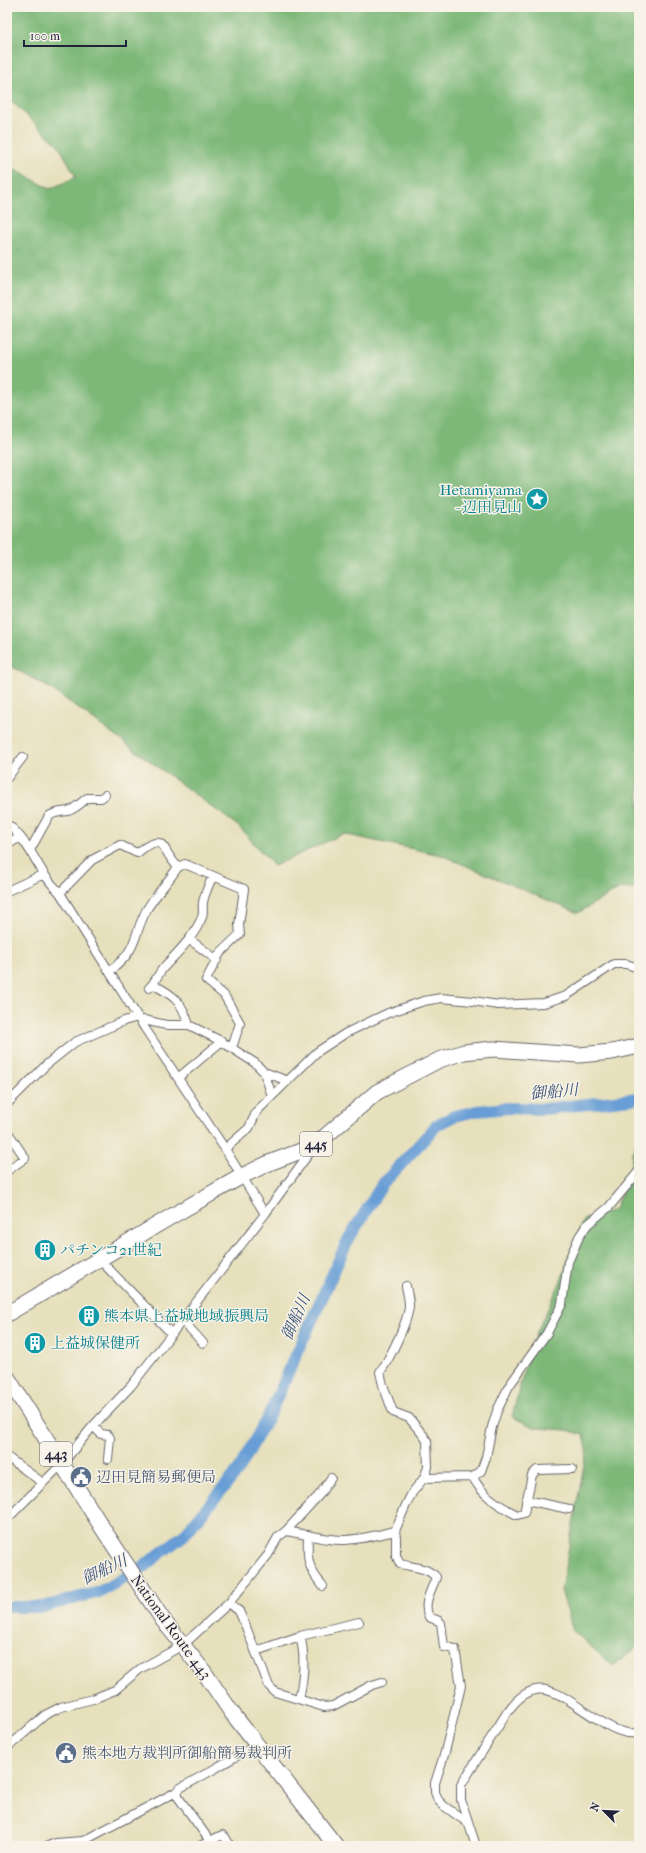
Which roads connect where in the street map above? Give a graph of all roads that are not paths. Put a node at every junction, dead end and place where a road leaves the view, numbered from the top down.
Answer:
1 (23, 757) dead end
2 (7, 778) edge
3 (105, 796) dead end
4 (7, 824) edge
5 (20, 837) junction
6 (7, 845) edge
7 (30, 850) junction
8 (178, 867) junction
9 (44, 874) junction
10 (213, 876) junction
11 (7, 891) edge
12 (60, 893) junction
13 (189, 940) junction
14 (217, 960) junction
15 (639, 968) edge
16 (110, 971) junction
17 (139, 1019) junction
18 (189, 1025) junction
19 (222, 1042) junction
20 (638, 1044) edge
21 (232, 1048) junction
22 (264, 1072) junction
23 (178, 1078) junction
24 (288, 1081) junction
25 (272, 1096) junction
26 (7, 1104) edge
27 (7, 1131) edge
28 (314, 1146) junction
29 (225, 1149) junction
30 (7, 1171) edge
31 (639, 1171) edge
32 (242, 1176) junction
33 (265, 1214) junction
34 (99, 1259) junction
35 (406, 1286) dead end
36 (7, 1314) edge
37 (183, 1321) junction
38 (172, 1334) junction
39 (203, 1343) dead end
40 (7, 1377) edge
41 (93, 1426) junction
42 (7, 1457) edge
43 (108, 1459) dead end
44 (62, 1464) junction
45 (572, 1469) dead end
46 (473, 1477) junction
47 (331, 1478) dead end
48 (424, 1478) junction
49 (43, 1483) junction
50 (526, 1500) junction
51 (569, 1509) dead end
52 (7, 1519) edge
53 (286, 1531) junction
54 (395, 1531) junction
55 (308, 1535) junction
56 (323, 1586) dead end
57 (229, 1603) junction
58 (359, 1622) dead end
59 (300, 1636) junction
60 (183, 1645) junction
61 (256, 1650) junction
62 (382, 1682) dead end
63 (299, 1699) junction
64 (639, 1734) edge
65 (8, 1745) edge
66 (258, 1745) junction
67 (178, 1792) junction
68 (468, 1823) junction
69 (204, 1844) edge
70 (48, 1846) edge
71 (230, 1846) edge
72 (336, 1846) edge
73 (476, 1846) edge

1 - 2 street
3 - 7 street
4 - 5 street
5 - 6 street
5 - 7 street
7 - 9 street
8 - 10 street
8 - 12 street
8 - 16 street
9 - 11 street
9 - 12 street
10 - 13 street
10 - 14 street
12 - 16 street
13 - 14 street
13 - 18 street
14 - 21 street
15 - 24 street
16 - 17 street
17 - 18 street
17 - 23 street
17 - 26 street
18 - 19 street
19 - 21 street
19 - 23 street
20 - 28 highway, 445
21 - 22 street
22 - 24 street
22 - 25 street
23 - 29 street
24 - 25 street
25 - 29 street
27 - 30 street
28 - 32 highway, 445
28 - 33 street
29 - 32 street
31 - 46 street
32 - 33 street
32 - 34 highway, 445
33 - 37 street
34 - 36 highway, 445
34 - 38 street
35 - 48 street
37 - 38 street
37 - 39 street
38 - 41 street
40 - 44 highway, National Route 443 / 443
41 - 43 street
41 - 44 street
42 - 49 street
44 - 49 street
44 - 60 highway, National Route 443 / 443
45 - 50 street
46 - 48 street
46 - 50 street
47 - 53 street
48 - 54 street
49 - 52 street
50 - 51 street
53 - 55 street
53 - 57 street
54 - 55 street
54 - 68 street
55 - 56 street
57 - 60 street
57 - 61 street
58 - 59 street
59 - 61 street
59 - 63 street
60 - 65 street
60 - 66 highway, National Route 443 / 443
61 - 63 street
62 - 63 street
64 - 68 street
66 - 67 street
66 - 72 highway, National Route 443 / 443
67 - 69 street
67 - 70 street
68 - 73 street
69 - 71 street

